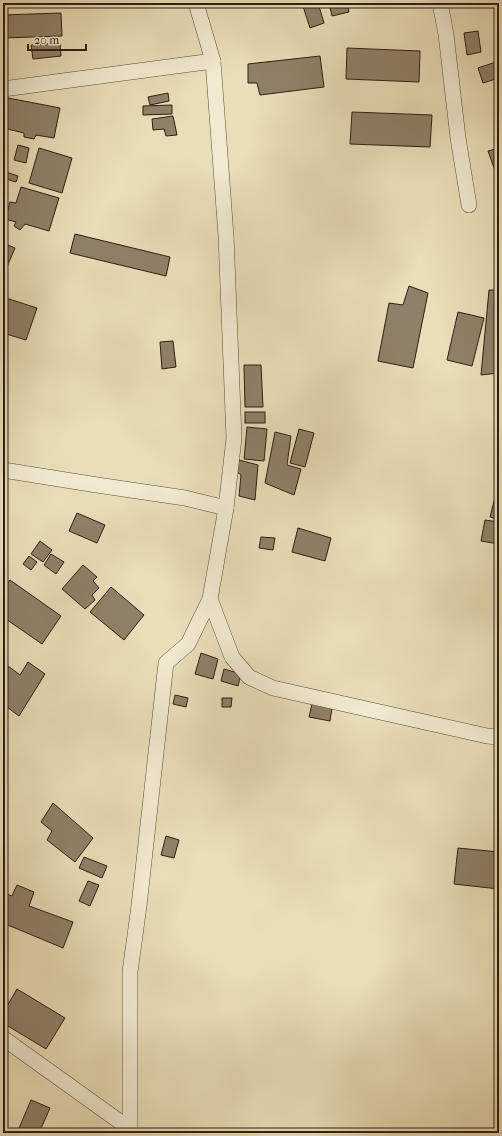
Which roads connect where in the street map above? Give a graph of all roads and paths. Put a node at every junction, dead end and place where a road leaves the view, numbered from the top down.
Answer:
1 (196, 3) edge
2 (440, 3) edge
3 (212, 61) junction
4 (3, 89) edge
5 (469, 205) dead end
6 (3, 470) edge
7 (226, 508) junction
8 (210, 599) junction
9 (499, 737) edge
10 (3, 1038) edge
11 (130, 1131) edge

1 - 3 street
2 - 5 street
3 - 4 street
3 - 7 street
6 - 7 street
7 - 8 street
8 - 9 street
8 - 11 street
10 - 11 street

